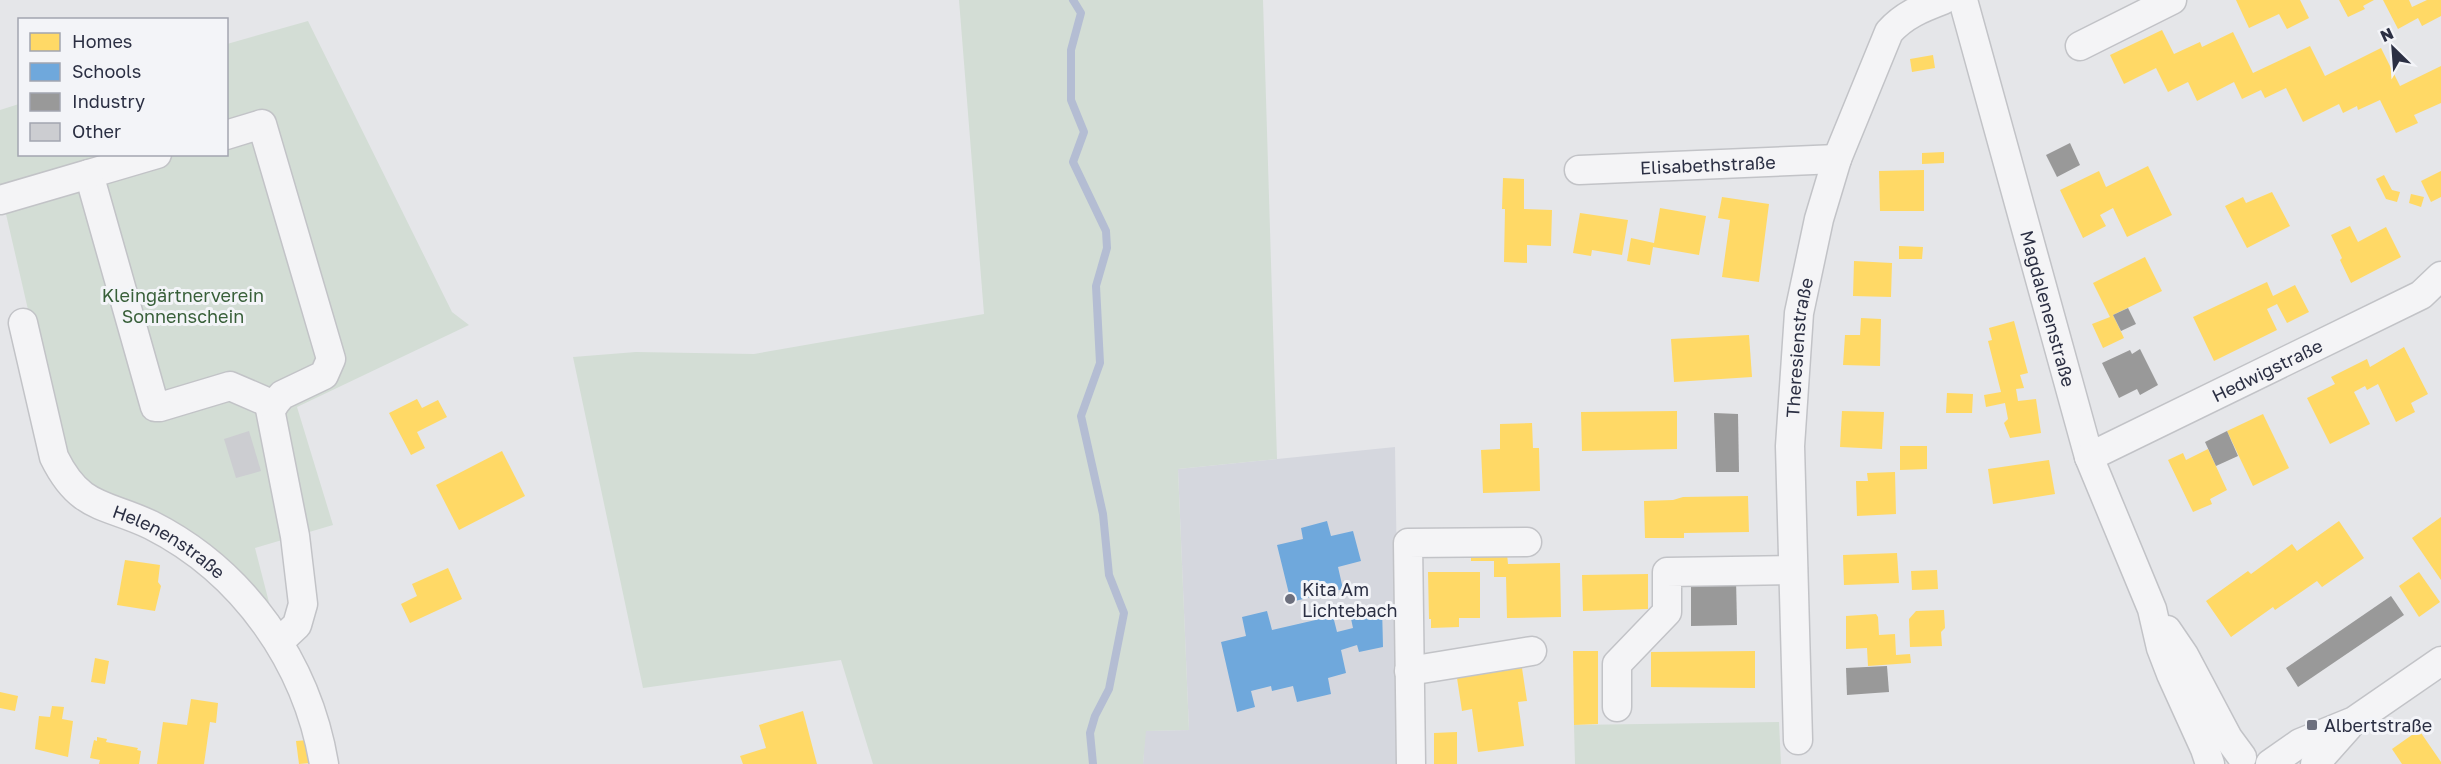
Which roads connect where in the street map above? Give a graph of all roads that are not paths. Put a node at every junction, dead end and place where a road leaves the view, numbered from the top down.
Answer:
1 (1943, 0) edge
2 (1963, 0) edge
3 (2172, 0) edge
4 (2080, 46) dead end
5 (228, 134) edge
6 (150, 156) edge
7 (1837, 159) junction
8 (1579, 170) dead end
9 (89, 174) junction
10 (0, 200) edge
11 (2441, 276) edge
12 (23, 323) dead end
13 (274, 405) junction
14 (2089, 457) junction
15 (1527, 542) dead end
16 (1793, 570) junction
17 (2152, 609) junction
18 (279, 642) junction
19 (1532, 651) dead end
20 (2441, 661) edge
21 (1409, 671) junction
22 (1617, 707) dead end
23 (2354, 721) junction
24 (1798, 740) dead end
25 (2243, 762) edge
26 (324, 764) edge
27 (1411, 764) edge
28 (2210, 764) edge
29 (2270, 764) edge
30 (2315, 764) edge

1 - 7 street, Theresienstraße
2 - 14 street, Magdalenenstraße
3 - 4 street
5 - 13 street
6 - 9 street
7 - 8 street, Elisabethstraße
7 - 16 street, Theresienstraße
9 - 10 street
9 - 13 street
11 - 14 street, Hedwigstraße
12 - 18 street, Helenenstraße
13 - 18 street
14 - 17 street, Magdalenenstraße
15 - 21 street
16 - 22 street
16 - 24 street, Theresienstraße
17 - 25 street, Magdalenenstraße
17 - 28 street, Magdalenenstraße
18 - 26 street, Helenenstraße
19 - 21 street
20 - 23 street
21 - 27 street
23 - 29 street
23 - 30 street

